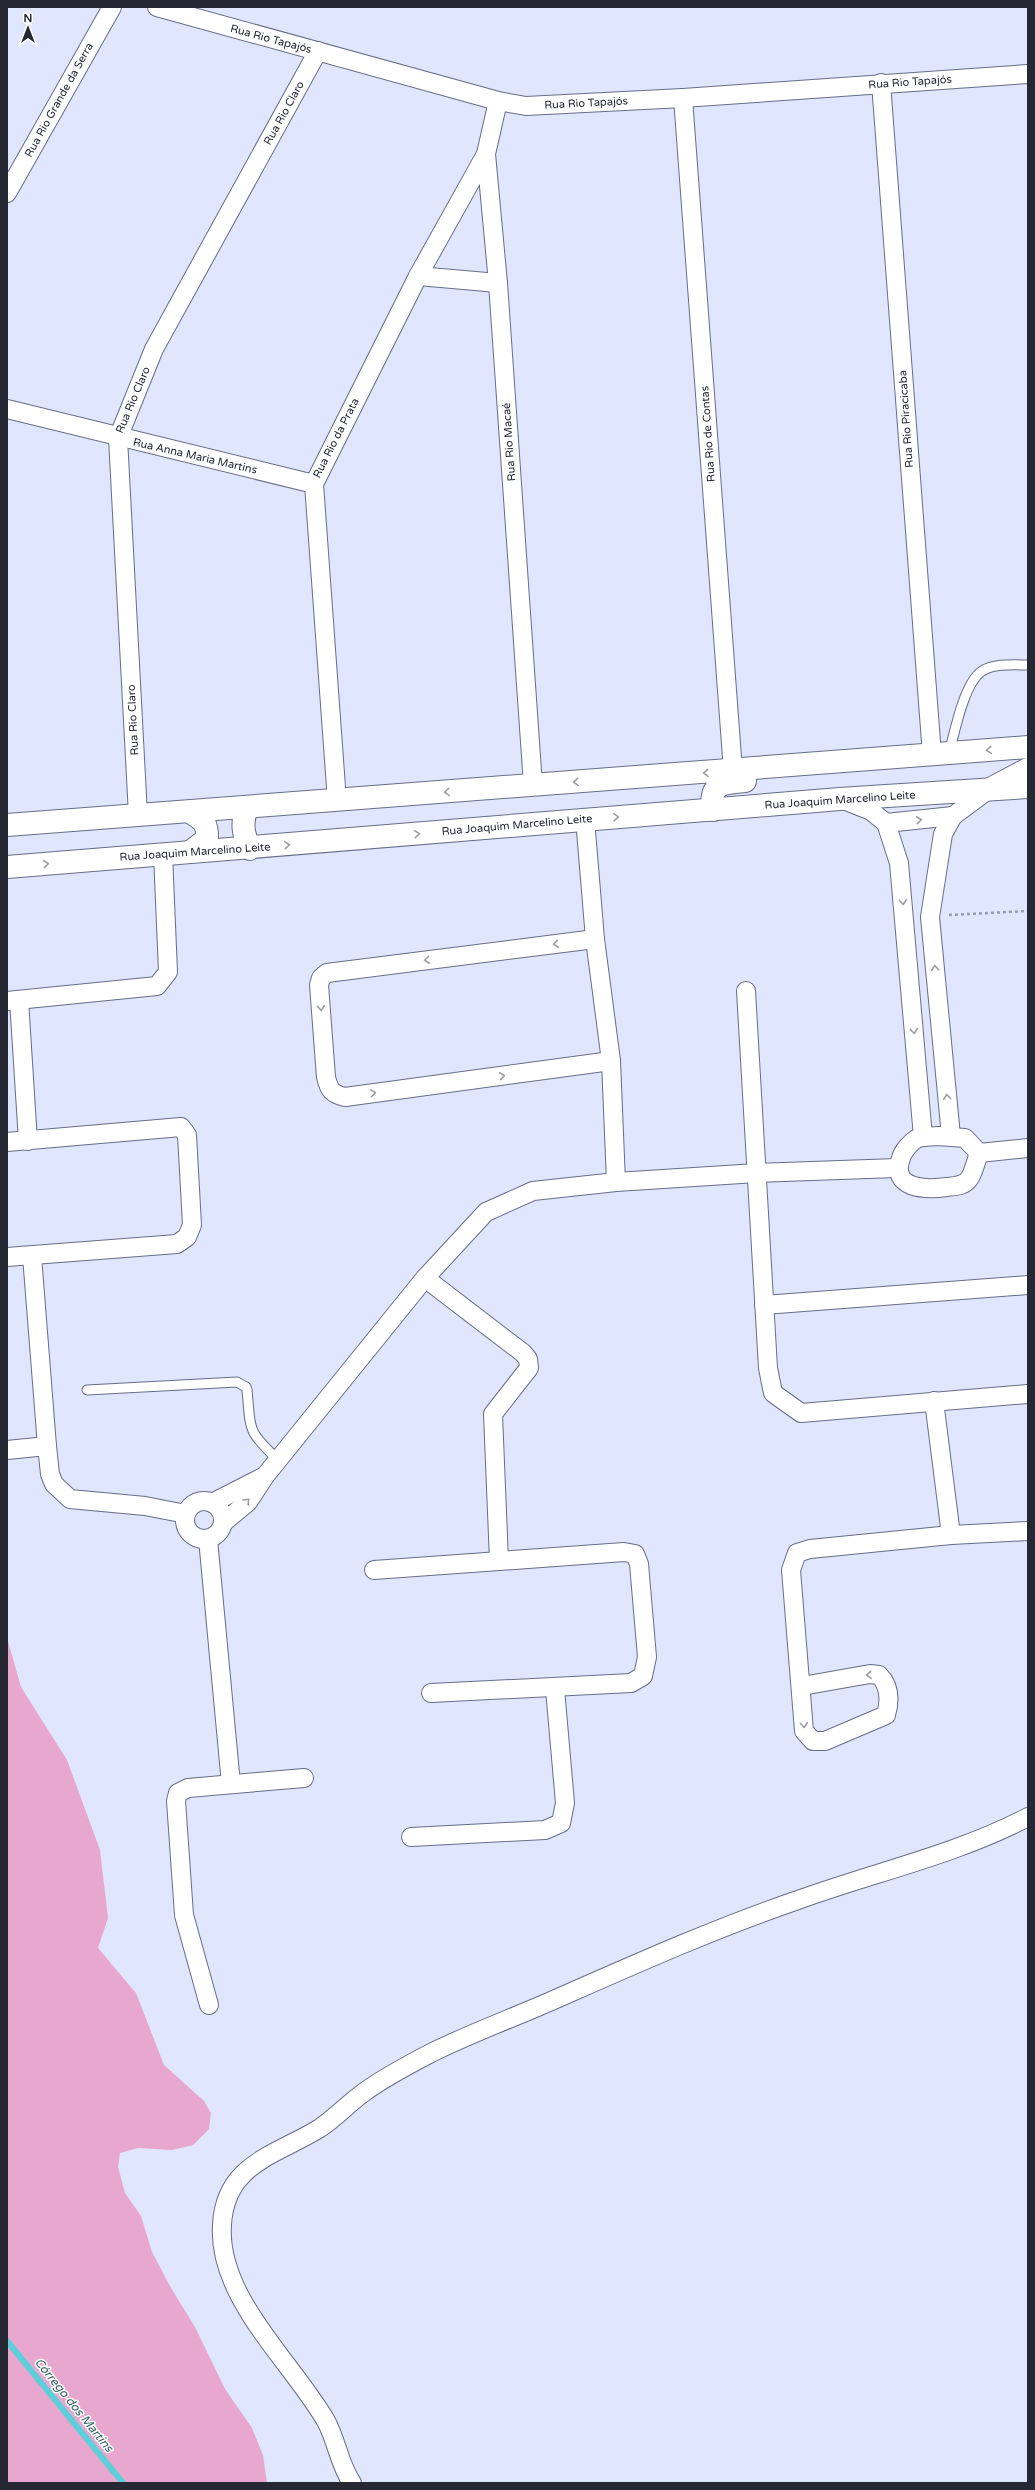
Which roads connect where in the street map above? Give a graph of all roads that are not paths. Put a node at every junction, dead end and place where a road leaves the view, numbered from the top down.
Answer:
1 (112, 7) edge
2 (157, 7) edge
3 (318, 51) junction
4 (1028, 74) edge
5 (881, 84) junction
6 (683, 98) junction
7 (498, 101) junction
8 (486, 154) junction
9 (7, 193) edge
10 (418, 276) junction
11 (498, 283) junction
12 (7, 409) edge
13 (118, 438) junction
14 (314, 484) junction
15 (1028, 665) edge
16 (1028, 747) edge
17 (940, 754) junction
18 (889, 758) junction
19 (1028, 769) edge
20 (733, 771) junction
21 (533, 786) junction
22 (1028, 787) edge
23 (988, 790) junction
24 (840, 799) junction
25 (337, 801) junction
26 (246, 808) junction
27 (713, 810) junction
28 (190, 812) junction
29 (138, 815) junction
30 (953, 816) junction
31 (586, 819) junction
32 (886, 823) junction
33 (7, 825) edge
34 (250, 849) junction
35 (190, 852) junction
36 (163, 854) junction
37 (7, 867) edge
38 (595, 939) junction
39 (746, 991) dead end
40 (13, 1001) edge
41 (611, 1061) junction
42 (951, 1136) junction
43 (923, 1138) junction
44 (28, 1141) junction
45 (7, 1142) edge
46 (1028, 1148) edge
47 (979, 1153) junction
48 (897, 1168) junction
49 (756, 1173) junction
50 (616, 1182) junction
51 (32, 1256) junction
52 (7, 1257) edge
53 (425, 1278) junction
54 (1028, 1285) edge
55 (764, 1305) junction
56 (87, 1390) dead end
57 (1028, 1394) edge
58 (934, 1401) junction
59 (47, 1446) junction
60 (7, 1450) edge
61 (278, 1460) junction
62 (265, 1476) junction
63 (212, 1503) junction
64 (186, 1521) junction
65 (224, 1522) junction
66 (1028, 1531) edge
67 (951, 1535) junction
68 (208, 1539) junction
69 (499, 1561) junction
70 (374, 1570) dead end
71 (802, 1686) junction
72 (555, 1689) junction
73 (431, 1694) dead end
74 (304, 1778) dead end
75 (231, 1784) junction
76 (1028, 1817) edge
77 (411, 1837) dead end
78 (209, 2005) dead end
79 (352, 2483) edge

1 - 9 street, Rua Rio Grande da Serra
2 - 3 street, Rua Rio Tapajós
3 - 7 street, Rua Rio Tapajós
3 - 13 street, Rua Rio Claro
4 - 5 street, Rua Rio Tapajós
5 - 6 street, Rua Rio Tapajós
5 - 17 street, Rua Rio Piracicaba
6 - 7 street, Rua Rio Tapajós
6 - 20 street, Rua Rio de Contas
7 - 8 street, Rua Rio Macaé
8 - 10 street, Rua Rio da Prata
8 - 11 street, Rua Rio Macaé
10 - 11 street
10 - 14 street, Rua Rio da Prata
11 - 21 street, Rua Rio Macaé
12 - 13 street, Rua Anna Maria Martins
13 - 14 street, Rua Anna Maria Martins
13 - 29 street, Rua Rio Claro
14 - 25 street, Rua Rio da Prata
15 - 17 lane
16 -> 17 main road
17 - 18 main road
18 - 20 main road
18 - 27 main road
19 - 23 main road
20 -> 21 main road
21 -> 25 main road
22 - 23 main road, Rua Joaquim Marcelino Leite
23 - 24 main road, Rua Joaquim Marcelino Leite
23 - 30 street
24 - 27 main road, Rua Joaquim Marcelino Leite
24 - 32 street
25 - 26 main road
26 - 28 main road
26 - 34 main road
31 -> 27 main road, Rua Joaquim Marcelino Leite
28 - 29 main road
28 - 35 main road
29 - 33 main road
32 -> 30 street
42 -> 30 street
34 -> 31 main road, Rua Joaquim Marcelino Leite
31 - 38 street
32 -> 43 street
34 - 35 main road, Rua Joaquim Marcelino Leite
35 - 36 main road, Rua Joaquim Marcelino Leite
37 -> 36 main road, Rua Joaquim Marcelino Leite
36 - 40 street
38 - 41 street
38 -> 41 street
39 - 49 street
40 - 44 street
41 - 50 street
42 - 43 street
42 - 47 street
43 - 48 street
44 - 45 street
44 - 51 street
46 - 47 street
47 - 48 street
48 - 49 street
49 - 50 street
49 - 55 street
50 - 53 street
51 - 52 street
51 - 59 street
53 - 61 street
53 - 69 street
54 - 55 street
55 - 58 street
56 - 61 lane
57 - 58 street
58 - 67 street
59 - 60 street
59 - 64 street
61 - 62 street
62 - 63 street
65 -> 62 street
63 - 64 street
63 - 65 street
64 - 68 street
65 - 68 street
66 - 67 street
67 - 71 street
68 - 75 street
69 - 70 street
69 - 72 street
71 -> 71 street
72 - 73 street
72 - 77 street
74 - 75 street
75 - 78 street
76 - 79 street

